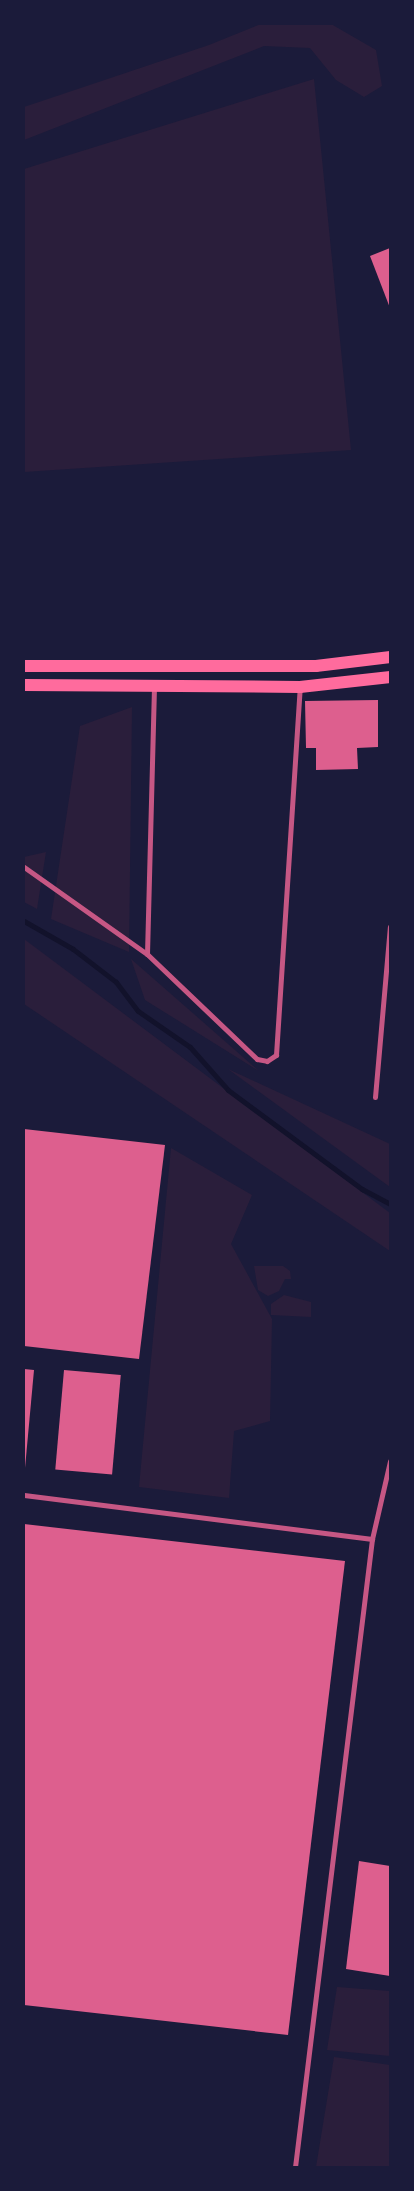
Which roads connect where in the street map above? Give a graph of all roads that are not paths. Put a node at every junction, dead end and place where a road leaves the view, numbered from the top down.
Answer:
1 (390, 657) edge
2 (24, 666) edge
3 (390, 678) edge
4 (154, 684) junction
5 (24, 685) edge
6 (300, 687) junction
7 (24, 867) edge
8 (390, 927) edge
9 (147, 954) junction
10 (375, 1097) dead end
11 (390, 1460) edge
12 (24, 1495) edge
13 (372, 1539) junction
14 (295, 2167) edge

1 - 2 main road
3 - 6 main road
4 - 5 main road
4 - 6 main road
4 - 9 street
6 - 9 street
7 - 9 street
8 - 10 street
11 - 13 street
12 - 13 street
13 - 14 street

